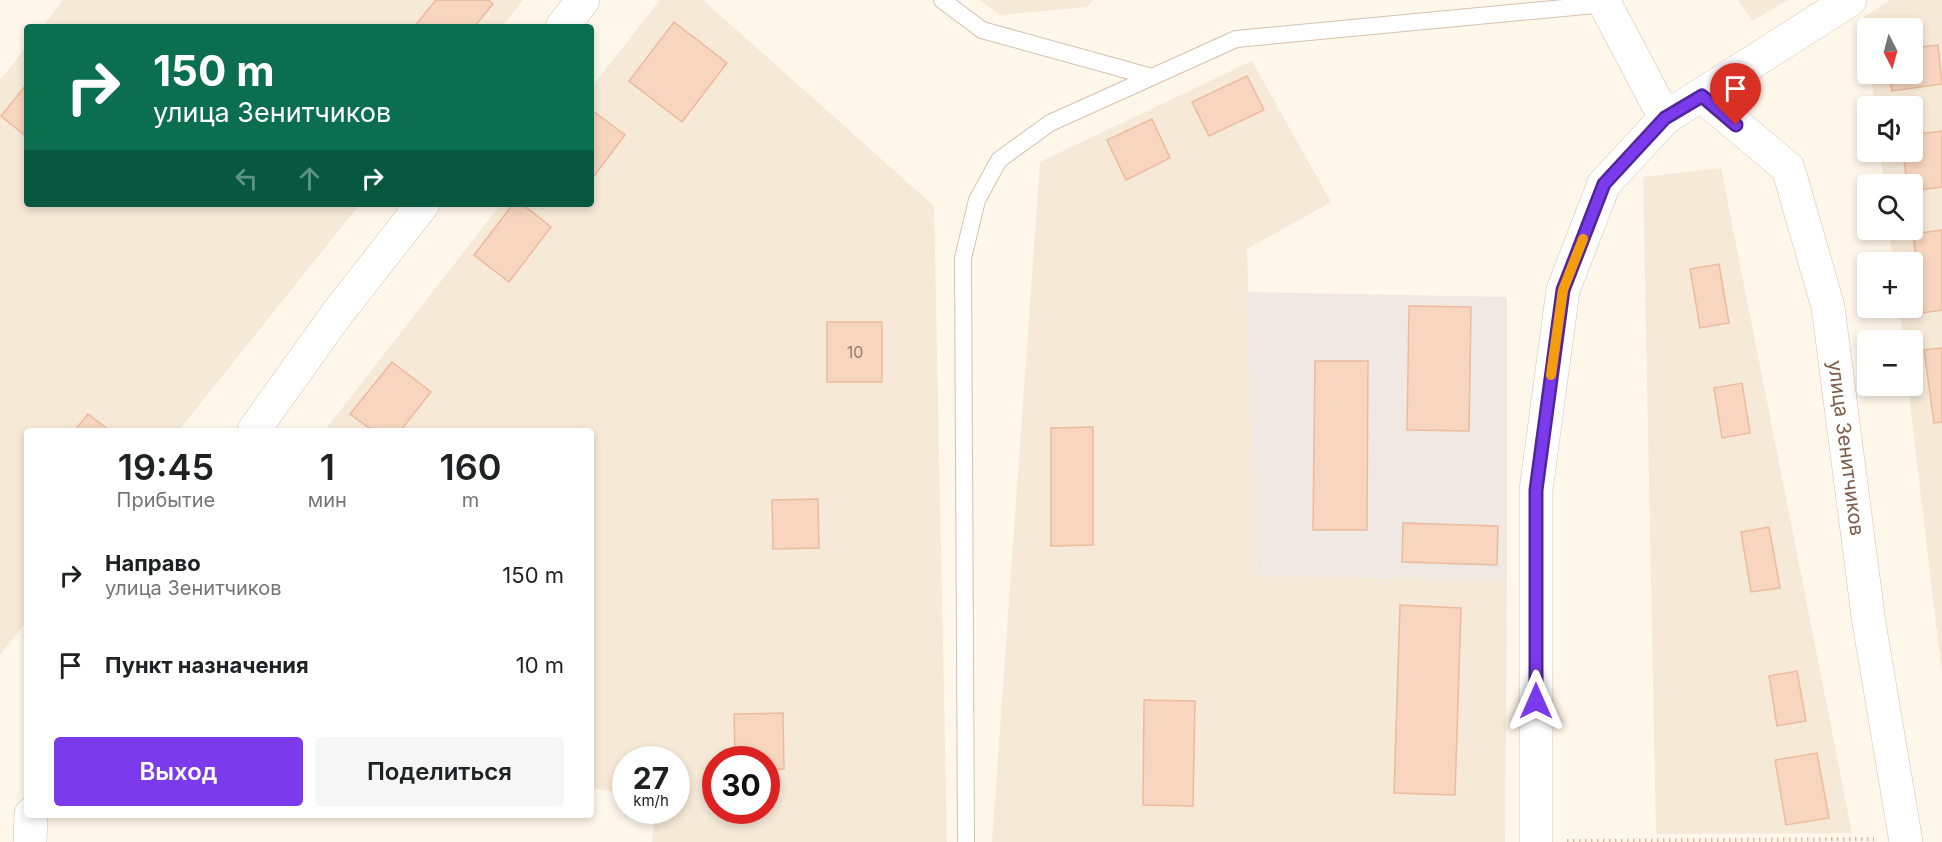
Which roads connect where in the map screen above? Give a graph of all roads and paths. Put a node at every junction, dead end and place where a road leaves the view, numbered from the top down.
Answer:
1 (583, 0) edge
2 (942, 0) edge
3 (1850, 0) edge
4 (1604, 2) edge
5 (564, 24) edge
6 (1152, 77) junction
7 (1702, 96) junction
8 (1665, 118) junction
9 (421, 207) edge
10 (255, 428) edge
11 (31, 818) edge
12 (1905, 841) edge
13 (30, 842) edge
14 (966, 842) edge
15 (1536, 842) edge

1 - 5 street
2 - 6 lane
3 - 7 street
4 - 6 lane
4 - 8 street
6 - 14 lane
7 - 8 street
7 - 12 street, улица Зенитчиков
8 - 15 street
9 - 10 street
11 - 13 street
12 - 15 path

